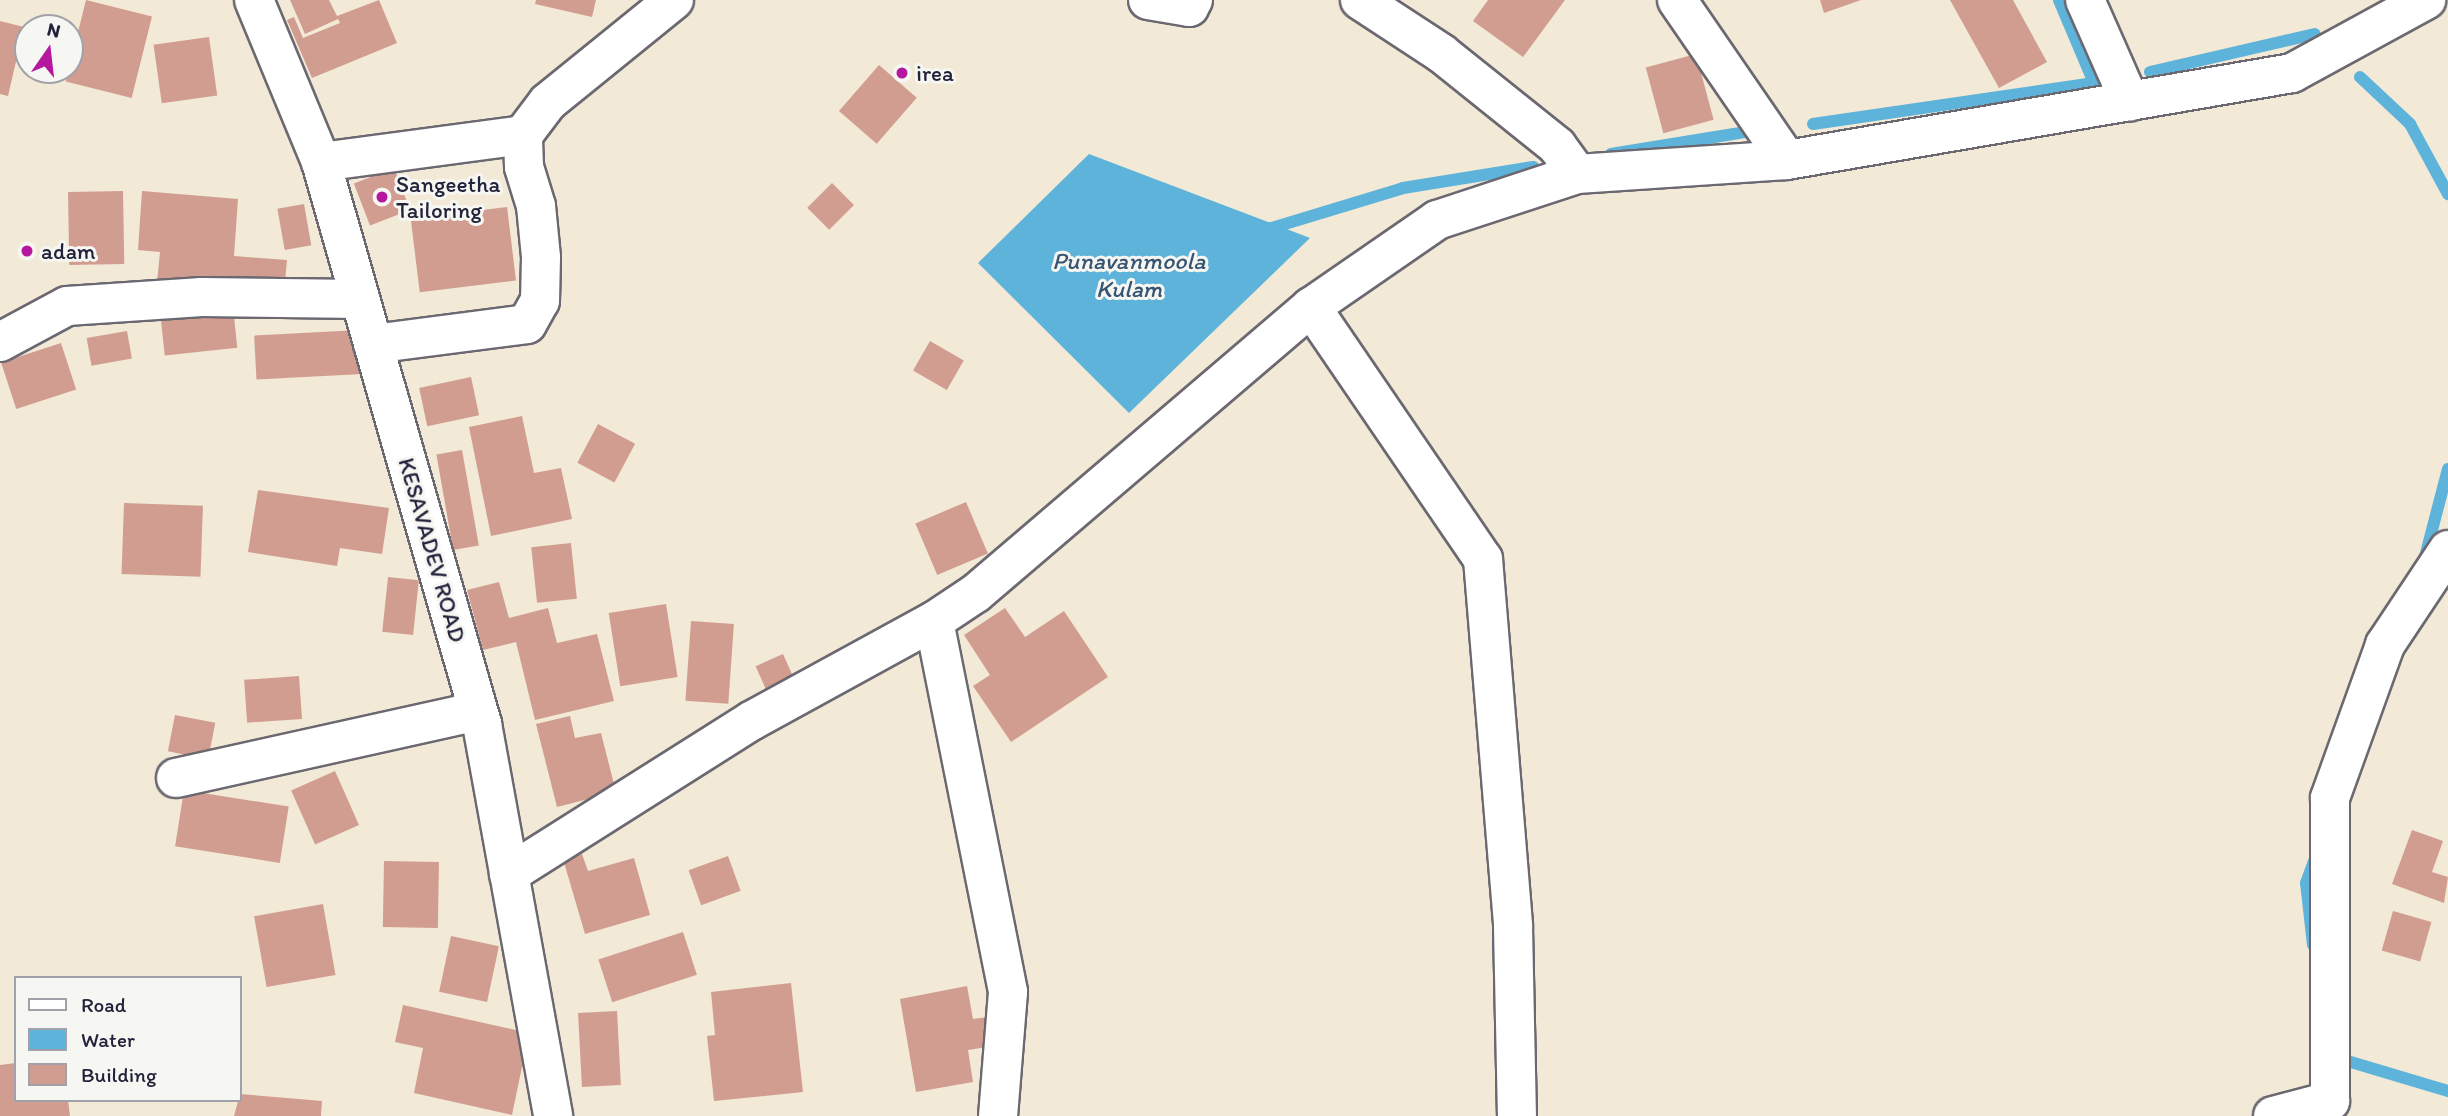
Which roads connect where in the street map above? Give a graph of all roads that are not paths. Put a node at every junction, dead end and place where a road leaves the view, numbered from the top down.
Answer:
1 (254, 0) edge
2 (674, 0) edge
3 (1147, 0) edge
4 (1193, 0) edge
5 (1360, 0) edge
6 (1677, 0) edge
7 (2085, 0) edge
8 (2426, 0) edge
9 (2130, 102) junction
10 (523, 135) junction
11 (1787, 160) junction
12 (321, 162) junction
13 (1577, 173) junction
14 (360, 299) junction
15 (1311, 307) junction
16 (0, 342) edge
17 (373, 344) junction
18 (2448, 550) edge
19 (934, 621) junction
20 (478, 711) junction
21 (176, 778) dead end
22 (509, 874) junction
23 (553, 1116) edge
24 (998, 1116) edge
25 (1517, 1116) edge
26 (2273, 1116) edge

1 - 12 street, KESAVADEV ROAD
2 - 10 street
3 - 4 street
5 - 13 street
6 - 11 street
7 - 9 street
8 - 9 street
9 - 11 street
10 - 12 street
10 - 17 street
11 - 13 street
12 - 14 street, KESAVADEV ROAD
13 - 15 street
14 - 16 street
14 - 17 street, KESAVADEV ROAD
15 - 19 street
15 - 25 street
17 - 20 street, KESAVADEV ROAD
18 - 26 street
19 - 22 street
19 - 24 street
20 - 21 street
20 - 22 street, KESAVADEV ROAD
22 - 23 street, KESAVADEV ROAD

